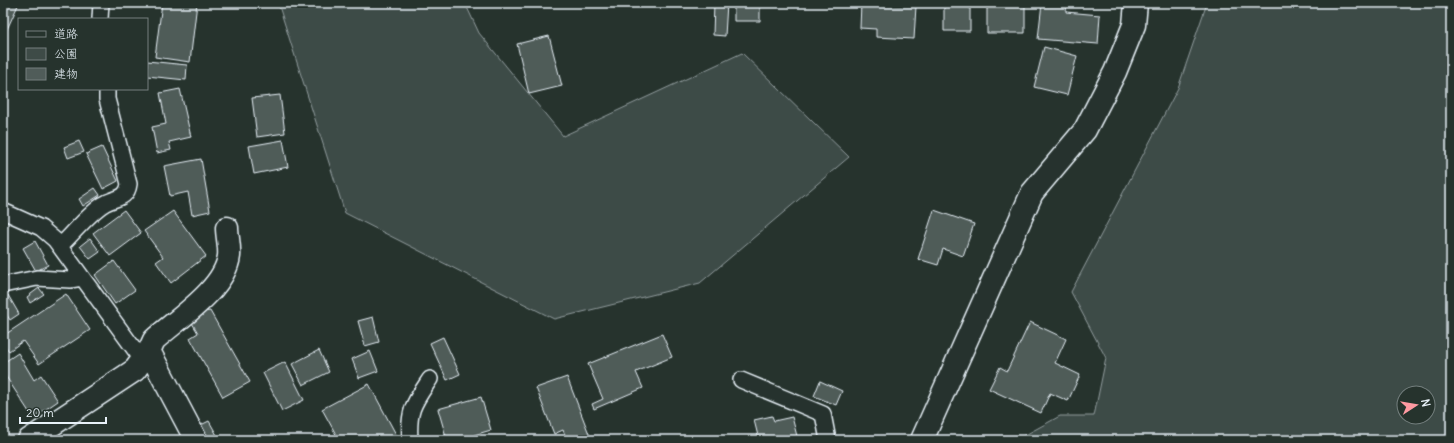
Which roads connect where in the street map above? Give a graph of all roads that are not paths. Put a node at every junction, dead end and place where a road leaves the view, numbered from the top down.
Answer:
1 (101, 3) edge
2 (1136, 3) edge
3 (100, 18) edge
4 (106, 92) edge
5 (3, 211) edge
6 (227, 228) dead end
7 (60, 246) junction
8 (82, 278) junction
9 (3, 285) edge
10 (146, 356) junction
11 (430, 379) dead end
12 (741, 380) dead end
13 (29, 440) edge
14 (196, 440) edge
15 (410, 440) edge
16 (828, 440) edge
17 (922, 440) edge

1 - 3 lane
2 - 17 street
4 - 7 lane
5 - 7 lane
6 - 10 street
7 - 8 lane
8 - 9 lane
8 - 10 lane
10 - 13 street
10 - 14 street
11 - 15 lane
12 - 16 lane

